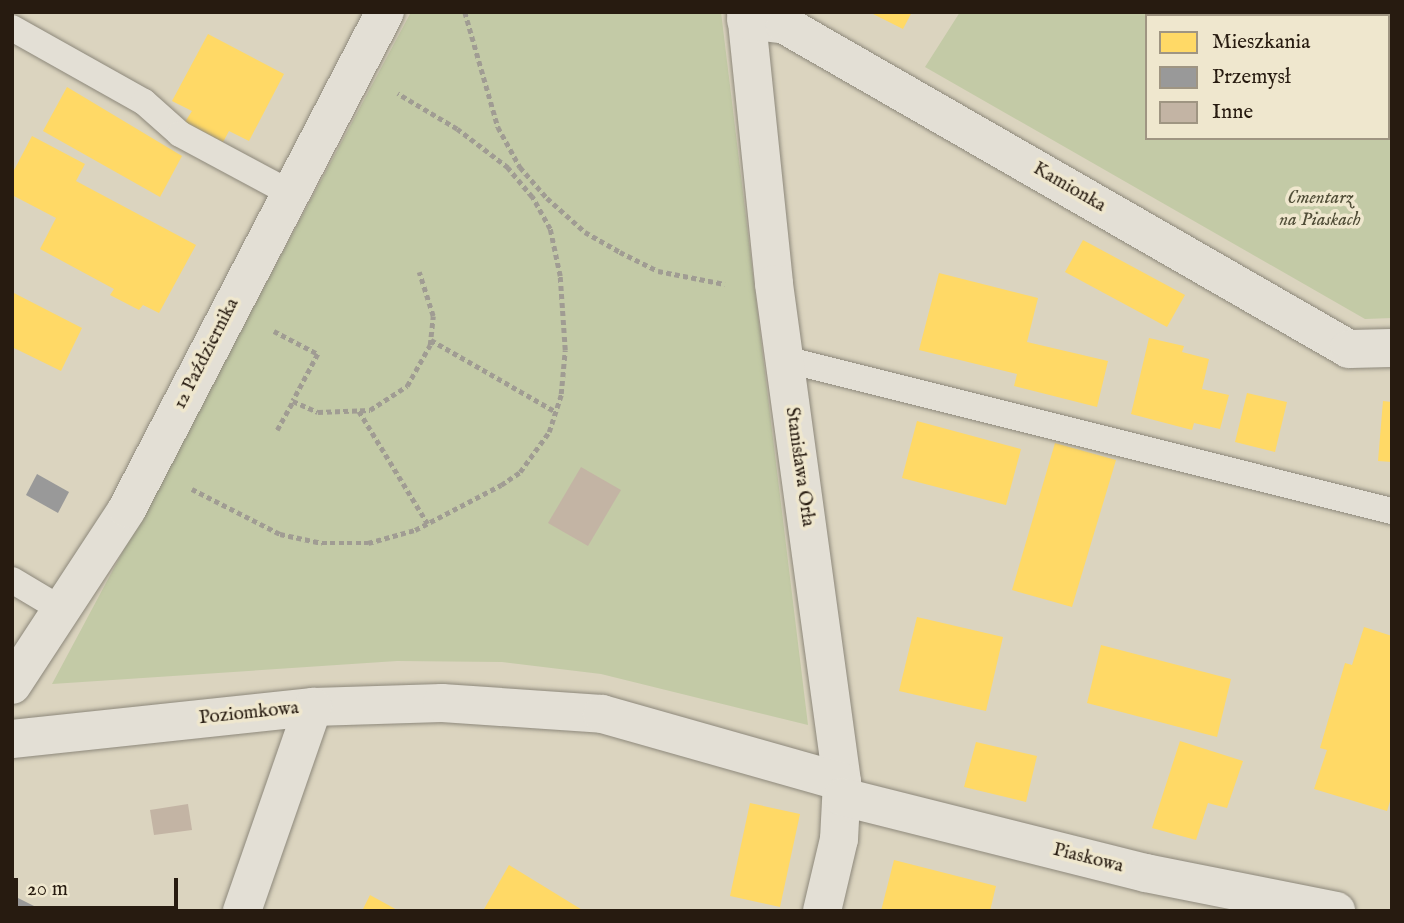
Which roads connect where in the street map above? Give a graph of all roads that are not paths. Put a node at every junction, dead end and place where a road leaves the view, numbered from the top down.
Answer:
1 (385, 12) edge
2 (746, 16) edge
3 (12, 27) edge
4 (290, 193) junction
5 (1392, 348) edge
6 (784, 359) junction
7 (1392, 511) edge
8 (12, 580) edge
9 (64, 611) junction
10 (12, 685) edge
11 (313, 707) junction
12 (12, 739) edge
13 (842, 790) junction
14 (242, 911) edge
15 (821, 911) edge
16 (1336, 911) edge

1 - 4 street, 12 Października
2 - 5 street, Kamionka
2 - 6 street, Stanisława Orła
3 - 4 lane
4 - 9 street, 12 Października
6 - 7 lane
6 - 13 street, Stanisława Orła
8 - 9 lane
9 - 10 street, 12 Października
11 - 12 street, Poziomkowa
11 - 13 street, Piaskowa
11 - 14 street, Poziomkowa
13 - 15 street, Stanisława Orła
13 - 16 street, Piaskowa

